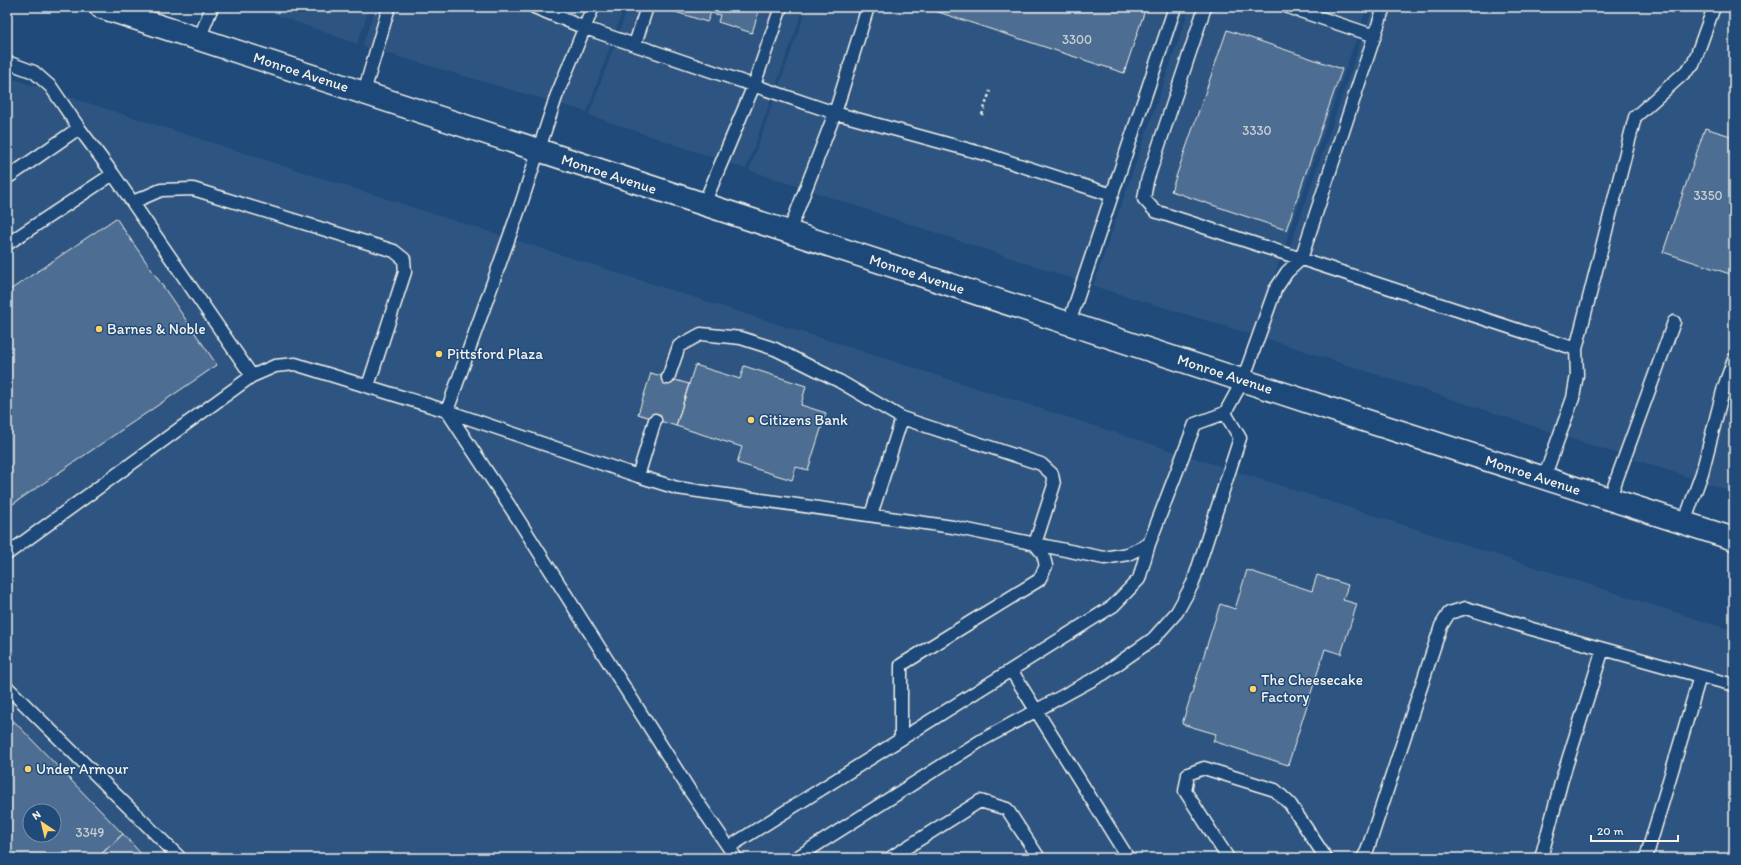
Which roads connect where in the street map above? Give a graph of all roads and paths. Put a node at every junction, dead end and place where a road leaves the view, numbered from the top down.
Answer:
1 (101, 7) edge
2 (212, 7) edge
3 (390, 7) edge
4 (537, 7) edge
5 (593, 7) edge
6 (647, 7) edge
7 (781, 7) edge
8 (868, 7) edge
9 (1175, 7) edge
10 (1206, 7) edge
11 (1288, 7) edge
12 (1384, 7) edge
13 (1714, 7) edge
14 (585, 28) junction
15 (1375, 36) junction
16 (199, 39) junction
17 (635, 44) junction
18 (7, 62) edge
19 (754, 85) junction
20 (990, 91) dead end
21 (364, 92) junction
22 (834, 113) junction
23 (982, 116) dead end
24 (79, 128) junction
25 (539, 151) junction
26 (113, 174) junction
27 (7, 178) edge
28 (1112, 195) junction
29 (133, 202) junction
30 (704, 204) junction
31 (789, 232) junction
32 (7, 244) edge
33 (1301, 259) junction
34 (1674, 322) dead end
35 (1069, 323) junction
36 (1576, 349) junction
37 (1734, 359) edge
38 (252, 376) junction
39 (668, 378) dead end
40 (1243, 380) junction
41 (368, 386) junction
42 (1729, 388) edge
43 (447, 411) junction
44 (1225, 412) junction
45 (902, 418) junction
46 (655, 420) dead end
47 (638, 476) junction
48 (1544, 478) junction
49 (1609, 500) junction
50 (871, 515) junction
51 (1684, 523) junction
52 (1734, 540) edge
53 (1036, 544) junction
54 (1149, 544) junction
55 (7, 554) edge
56 (1603, 649) junction
57 (1011, 670) junction
58 (1700, 676) junction
59 (1734, 685) edge
60 (7, 686) edge
61 (1036, 711) junction
62 (901, 739) junction
63 (729, 847) junction
64 (180, 858) edge
65 (736, 858) edge
66 (796, 858) edge
67 (890, 858) edge
68 (1039, 858) edge
69 (1128, 858) edge
70 (1228, 858) edge
71 (1326, 858) edge
72 (1363, 858) edge
73 (1541, 858) edge
74 (1646, 858) edge

1 - 16 main road, Monroe Avenue
2 - 16 lane
3 - 21 lane
4 - 14 lane
5 - 14 lane
6 - 17 lane
7 - 19 lane
8 - 22 lane
9 - 28 lane
10 - 33 lane
11 - 15 lane
12 - 15 lane
13 - 36 lane
14 - 17 lane
14 - 25 lane
15 - 33 lane
16 - 21 main road, Monroe Avenue
17 - 19 lane
18 - 24 lane
19 - 22 lane
19 - 30 lane
20 - 23 path
21 - 25 main road, Monroe Avenue
22 - 28 lane
22 - 31 lane
24 - 26 lane
24 - 27 lane
25 - 30 main road, Monroe Avenue
25 - 43 lane
26 - 29 lane
26 - 32 lane
28 - 35 lane
29 - 38 lane
29 - 41 lane
30 - 31 main road, Monroe Avenue
31 - 35 main road, Monroe Avenue
33 - 36 lane
33 - 40 lane
34 - 49 lane
35 - 40 main road, Monroe Avenue
36 - 48 lane
37 - 42 lane
38 - 41 lane
38 - 55 lane
39 - 45 lane
40 - 44 lane
40 - 48 main road, Monroe Avenue
41 - 43 lane
42 - 51 lane
43 - 47 lane
43 - 63 lane
44 - 54 lane
44 - 61 lane
45 - 50 lane
45 - 53 lane
46 - 47 lane
47 - 50 lane
48 - 49 main road, Monroe Avenue
49 - 51 main road, Monroe Avenue
50 - 53 lane
51 - 52 main road, Monroe Avenue
53 - 54 lane
53 - 62 lane
54 - 57 lane
56 - 58 lane
56 - 72 lane
56 - 73 lane
57 - 61 lane
57 - 62 lane
58 - 59 lane
58 - 74 lane
60 - 64 lane
61 - 66 lane
61 - 69 lane
62 - 63 lane
63 - 65 lane
67 - 68 lane
70 - 71 lane

